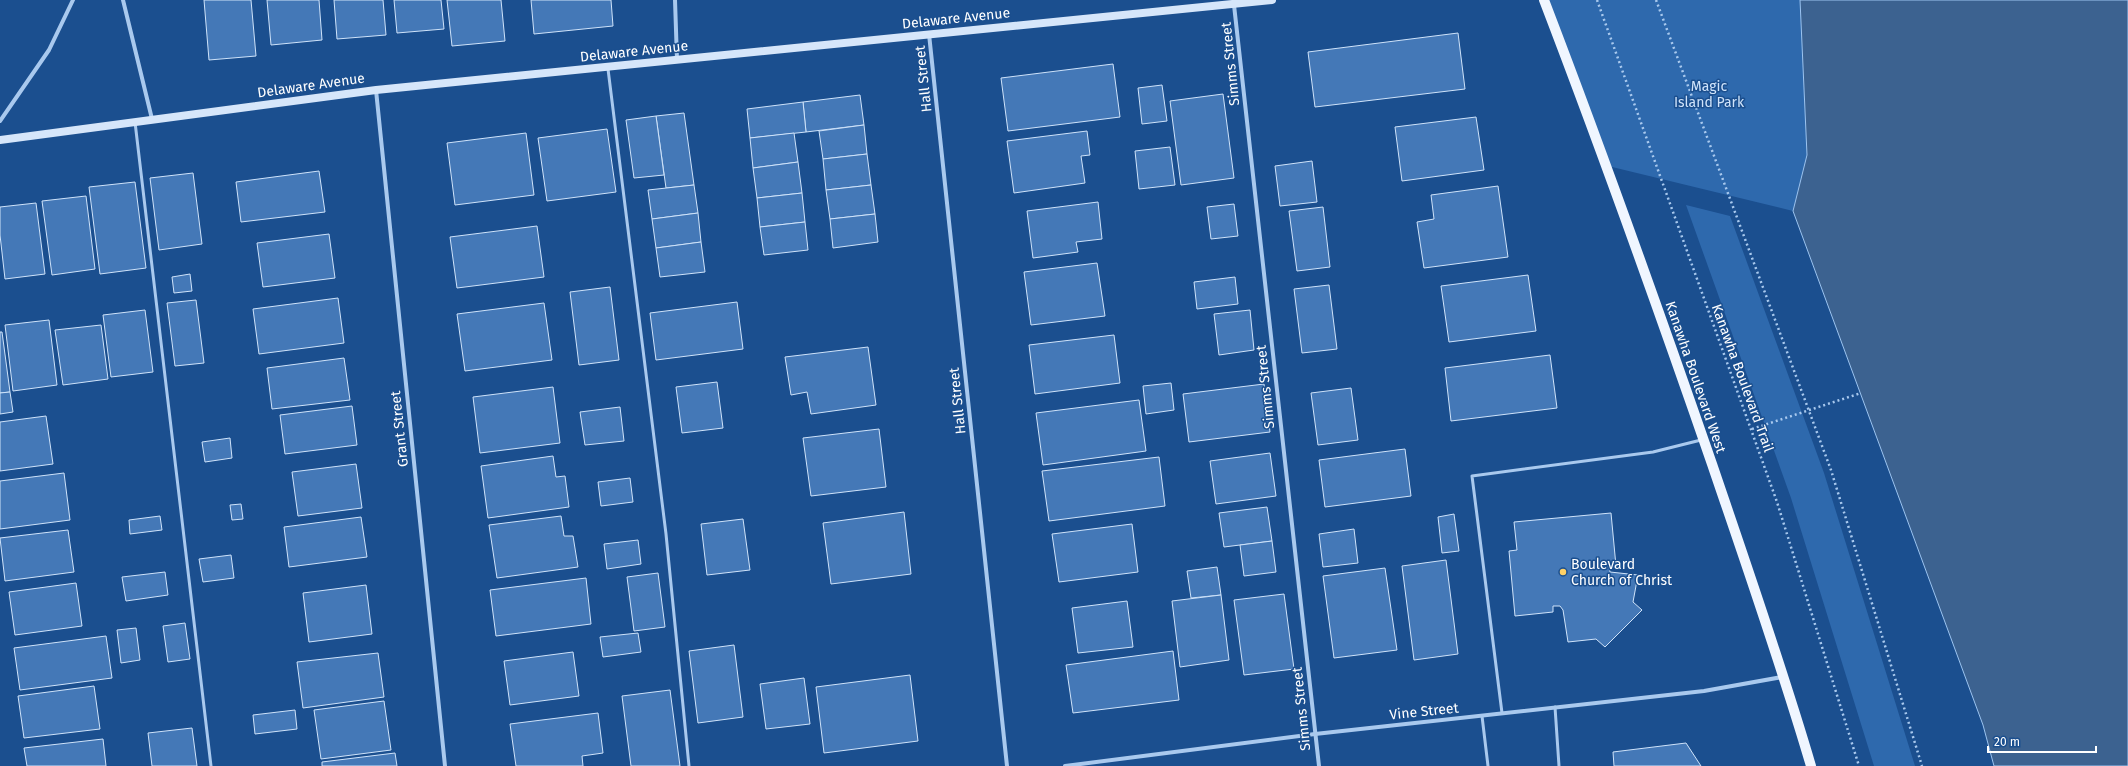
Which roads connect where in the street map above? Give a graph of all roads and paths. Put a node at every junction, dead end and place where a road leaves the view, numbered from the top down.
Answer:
1 (73, 0) edge
2 (123, 0) edge
3 (675, 0) edge
4 (1272, 0) edge
5 (1544, 0) edge
6 (1597, 0) edge
7 (1656, 0) edge
8 (1234, 5) junction
9 (929, 34) junction
10 (677, 60) junction
11 (608, 67) junction
12 (376, 90) junction
13 (152, 120) junction
14 (0, 121) edge
15 (135, 122) junction
16 (0, 140) edge
17 (1861, 393) dead end
18 (1809, 410) junction
19 (1752, 428) junction
20 (1703, 439) junction
21 (1785, 677) junction
22 (1555, 708) junction
23 (1502, 713) junction
24 (1482, 716) junction
25 (1315, 734) junction
26 (211, 766) edge
27 (445, 766) edge
28 (689, 766) edge
29 (1007, 766) edge
30 (1065, 766) edge
31 (1319, 766) edge
32 (1488, 766) edge
33 (1559, 766) edge
34 (1811, 766) edge
35 (1859, 766) edge
36 (1922, 766) edge

1 - 14 street
2 - 13 street
3 - 10 street
4 - 8 street, Delaware Avenue
5 - 20 main road, Kanawha Boulevard West
6 - 19 path, Kanawha Boulevard Trail
7 - 18 path
8 - 9 street, Delaware Avenue
8 - 25 street, Simms Street
9 - 10 street, Delaware Avenue
9 - 29 street, Hall Street
10 - 11 street, Delaware Avenue
11 - 12 street, Delaware Avenue
11 - 28 lane
12 - 13 street, Delaware Avenue
12 - 27 street, Grant Street
13 - 15 street, Delaware Avenue
15 - 16 street, Delaware Avenue
15 - 26 lane
17 - 18 path
18 - 19 path
18 - 36 path
19 - 35 path, Kanawha Boulevard Trail
20 - 21 main road, Kanawha Boulevard West
20 - 23 lane
21 - 22 street, Vine Street
21 - 34 main road, Kanawha Boulevard West
22 - 23 street, Vine Street
22 - 33 lane
23 - 24 street, Vine Street
24 - 25 street, Vine Street
24 - 32 lane
25 - 30 street, Vine Street
25 - 31 street, Simms Street

